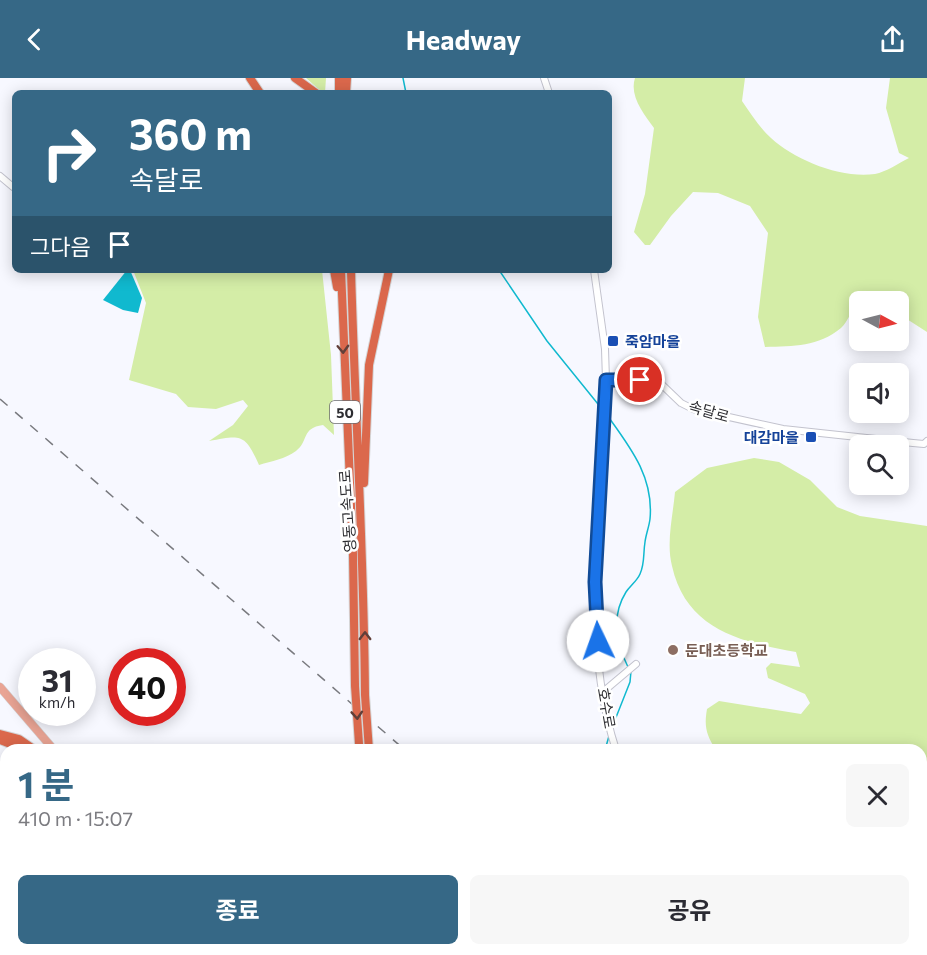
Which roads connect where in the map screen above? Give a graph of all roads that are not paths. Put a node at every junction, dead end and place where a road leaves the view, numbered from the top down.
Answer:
1 (298, 80) edge
2 (312, 90) edge
3 (0, 176) edge
4 (12, 186) edge
5 (335, 273) edge
6 (340, 273) edge
7 (351, 273) edge
8 (388, 273) edge
9 (594, 273) edge
10 (342, 314) junction
11 (606, 380) junction
12 (927, 441) edge
13 (364, 552) junction
14 (636, 664) dead end
15 (0, 687) edge
16 (604, 691) junction
17 (0, 734) edge
18 (0, 740) edge
19 (17, 744) edge
20 (26, 744) edge
21 (49, 744) edge
22 (359, 744) edge
23 (369, 744) edge
24 (614, 744) edge

1 - 2 highway
3 - 4 street
5 - 10 highway
6 - 10 highway, 영동고속도로 / 50
7 - 13 highway, 영동고속도로 / 50
8 - 13 highway
9 - 11 street, 호수로
10 -> 22 highway, 영동고속도로 / 50, bridge
11 - 12 street, 속달로
11 - 16 street, 호수로
23 -> 13 highway, 영동고속도로 / 50, bridge
14 - 16 street
15 - 21 main road
16 - 24 street, 호수로
17 - 20 highway
18 - 19 highway

